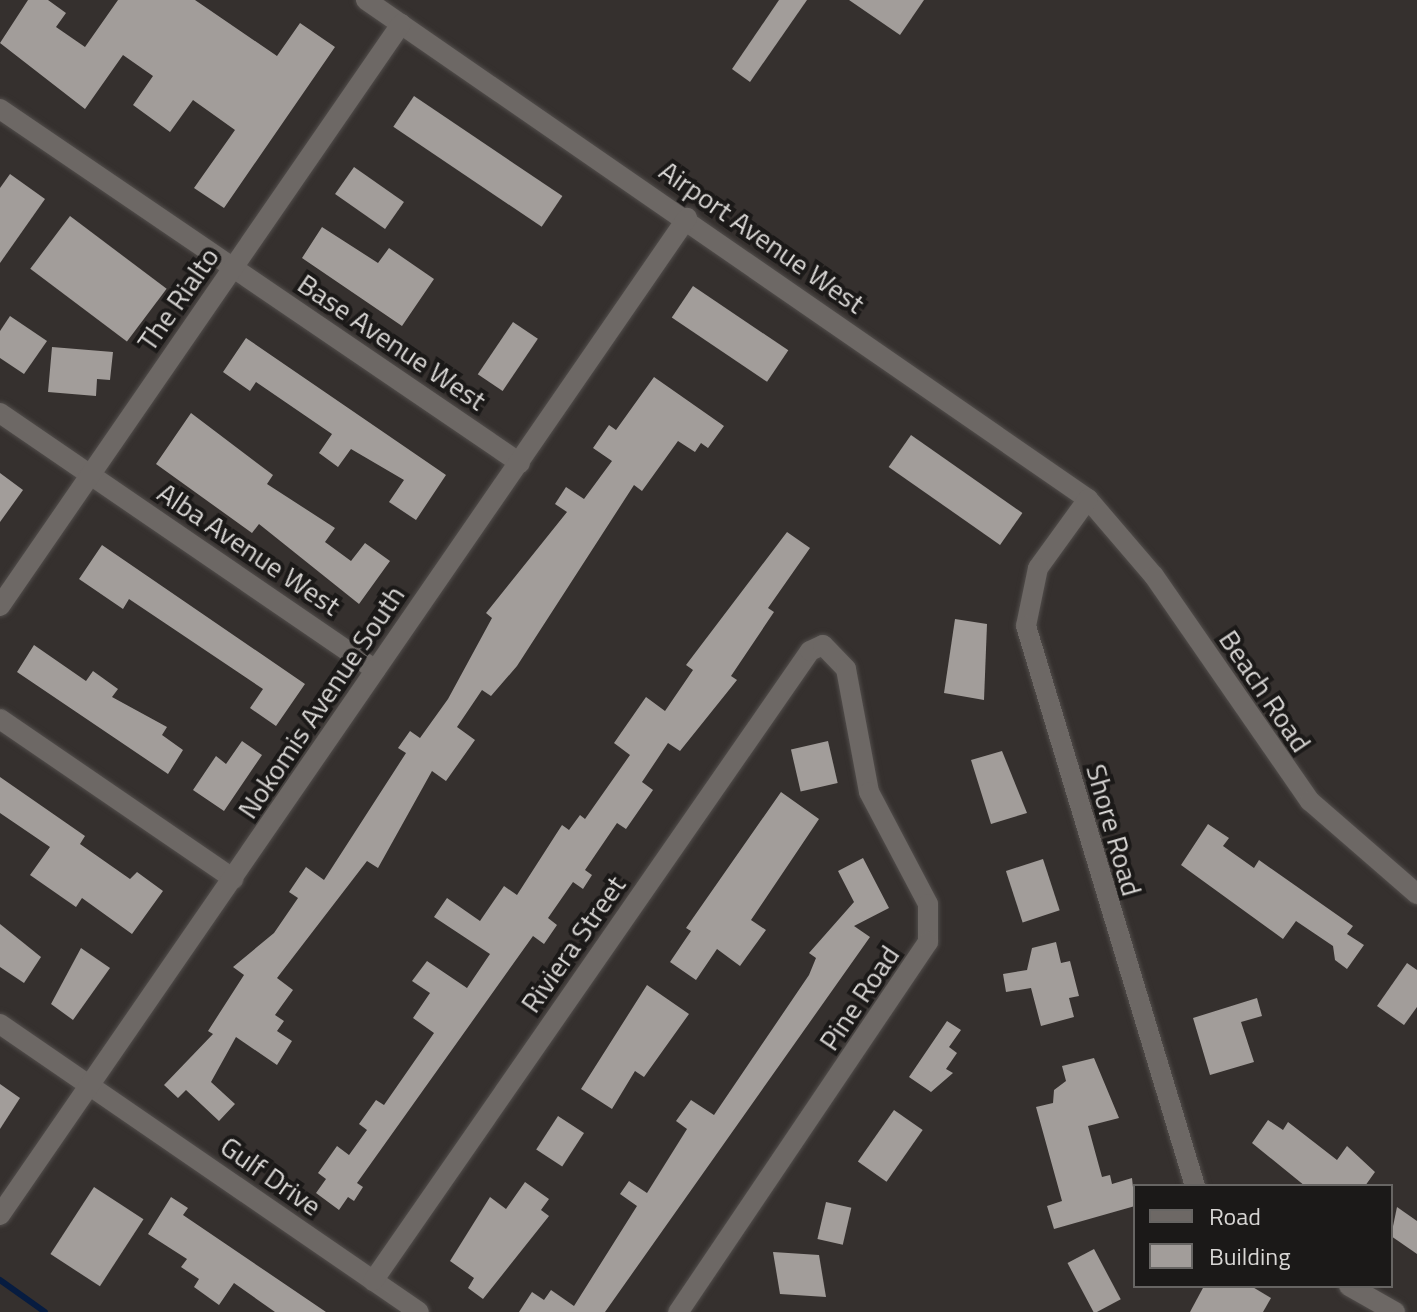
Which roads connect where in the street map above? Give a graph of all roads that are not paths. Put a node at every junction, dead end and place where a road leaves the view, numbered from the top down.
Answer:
1 (366, 0) edge
2 (401, 24) junction
3 (0, 109) edge
4 (687, 218) junction
5 (233, 267) junction
6 (0, 413) edge
7 (520, 463) junction
8 (90, 475) junction
9 (1088, 499) junction
10 (0, 606) edge
11 (823, 645) joint
12 (376, 670) junction
13 (0, 719) edge
14 (234, 879) junction
15 (1417, 894) edge
16 (0, 1024) edge
17 (91, 1086) junction
18 (1194, 1184) edge
19 (0, 1215) edge
20 (373, 1281) junction
21 (1353, 1288) edge
22 (419, 1312) edge
23 (678, 1312) edge
24 (1395, 1312) edge

1 - 2 street, Airport Avenue West
2 - 4 street, Airport Avenue West
2 - 5 street, The Rialto
3 - 5 street, Base Avenue West
4 - 7 street, Nokomis Avenue South
4 - 9 street, Airport Avenue West
5 - 7 street, Base Avenue West
5 - 8 street, The Rialto
6 - 8 street, Alba Avenue West
7 - 12 street, Nokomis Avenue South
8 - 10 street, The Rialto
8 - 12 street, Alba Avenue West
9 - 15 street, Beach Road
9 - 18 street, Shore Road
11 - 20 street, Riviera Street
11 - 23 street, Pine Road
12 - 14 street, Nokomis Avenue South
13 - 14 street
14 - 17 street, Nokomis Avenue South
16 - 17 street, Gulf Drive
17 - 19 street, Nokomis Avenue South
17 - 20 street, Gulf Drive
20 - 22 street, Gulf Drive
21 - 24 street

